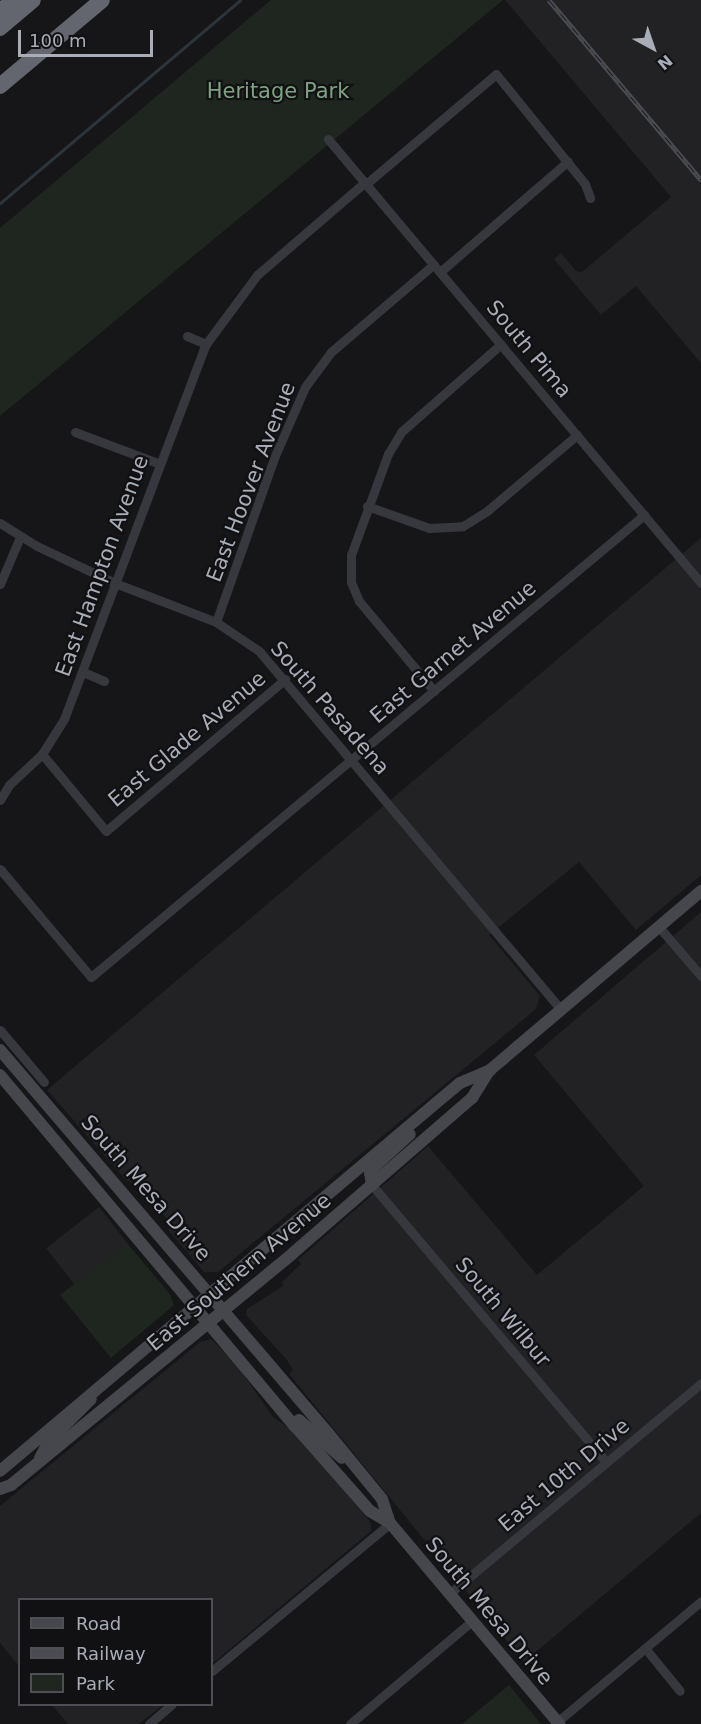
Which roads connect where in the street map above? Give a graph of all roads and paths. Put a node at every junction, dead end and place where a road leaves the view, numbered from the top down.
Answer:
1 (15, 0) edge
2 (33, 0) edge
3 (102, 0) edge
4 (0, 11) edge
5 (84, 16) junction
6 (0, 28) edge
7 (0, 86) edge
8 (0, 100) edge
9 (328, 139) dead end
10 (568, 161) junction
11 (365, 183) junction
12 (590, 198) dead end
13 (437, 268) junction
14 (187, 336) dead end
15 (206, 344) junction
16 (501, 344) junction
17 (75, 432) dead end
18 (577, 435) junction
19 (158, 463) junction
20 (368, 506) junction
21 (644, 515) junction
22 (0, 523) edge
23 (20, 537) junction
24 (115, 583) junction
25 (701, 583) edge
26 (0, 584) edge
27 (216, 622) junction
28 (83, 672) junction
29 (285, 679) junction
30 (104, 681) dead end
31 (434, 691) junction
32 (42, 754) junction
33 (352, 761) junction
34 (4, 787) edge
35 (0, 800) edge
36 (0, 869) edge
37 (701, 891) edge
38 (659, 927) junction
39 (701, 976) edge
40 (561, 1010) junction
41 (0, 1030) edge
42 (0, 1050) edge
43 (490, 1070) junction
44 (0, 1076) edge
45 (44, 1082) dead end
46 (423, 1114) junction
47 (372, 1185) junction
48 (209, 1292) junction
49 (192, 1305) junction
50 (225, 1311) junction
51 (209, 1324) junction
52 (701, 1383) edge
53 (94, 1389) junction
54 (283, 1412) junction
55 (352, 1462) junction
56 (606, 1462) junction
57 (37, 1464) junction
58 (0, 1471) edge
59 (0, 1489) edge
60 (390, 1523) junction
61 (449, 1594) junction
62 (701, 1601) edge
63 (472, 1621) junction
64 (645, 1648) junction
65 (213, 1670) edge
66 (680, 1691) dead end
67 (170, 1706) edge
68 (558, 1723) edge
69 (149, 1724) edge
70 (350, 1724) edge

1 - 4 highway
2 - 6 highway
3 - 5 highway
5 - 7 highway
5 - 8 highway
9 - 11 street, South Pima
10 - 11 street, East Hampton Avenue
10 - 12 street
10 - 13 street, East Hoover Avenue
11 - 13 street, South Pima
11 - 15 street, East Hampton Avenue
13 - 16 street, South Pima
13 - 27 street, East Hoover Avenue
14 - 15 street
15 - 19 street, East Hampton Avenue
16 - 18 street, South Pima
16 - 20 street
17 - 19 street
18 - 20 street
18 - 21 street, South Pima
19 - 24 street, East Hampton Avenue
20 - 31 street
21 - 25 street, South Pima
21 - 31 street, East Garnet Avenue
22 - 23 street, South Pasadena
23 - 24 street, South Pasadena
23 - 26 street
24 - 27 street, South Pasadena
24 - 28 street, East Hampton Avenue
27 - 29 street, South Pasadena
28 - 30 street
28 - 32 street, East Hampton Avenue
29 - 32 street, East Glade Avenue
29 - 33 street, South Pasadena
31 - 33 street, East Garnet Avenue
32 - 34 street, East Hampton Avenue
33 - 36 street, East Garnet Avenue
33 - 40 street, South Pasadena
34 - 35 street, East Hampton Avenue
37 - 38 main road, East Southern Avenue
38 - 39 street
38 - 40 main road, East Southern Avenue
40 - 43 main road, East Southern Avenue
41 - 45 street
42 - 48 main road, South Mesa Drive
43 - 46 main road, East Southern Avenue
43 - 47 main road, East Southern Avenue
44 - 49 main road, South Mesa Drive
46 - 47 main road
46 - 48 main road, East Southern Avenue
47 - 50 main road, East Southern Avenue
47 - 56 street, South Wilbur
48 - 49 main road, East Southern Avenue
48 - 50 main road, South Mesa Drive
49 - 51 main road, South Mesa Drive
49 - 53 main road, East Southern Avenue
50 - 51 main road, East Southern Avenue
50 - 55 main road, South Mesa Drive
51 - 54 main road, South Mesa Drive
51 - 57 main road, East Southern Avenue
52 - 56 street, East 10th Drive
53 - 57 main road
53 - 58 main road, East Southern Avenue
54 - 55 main road
54 - 60 main road, South Mesa Drive
55 - 60 main road, South Mesa Drive
56 - 61 street, East 10th Drive
57 - 59 main road, East Southern Avenue
60 - 61 main road, South Mesa Drive
60 - 65 street
61 - 63 main road, South Mesa Drive
62 - 64 street
63 - 68 main road, South Mesa Drive
63 - 70 street
64 - 66 street
64 - 68 street
67 - 69 street

